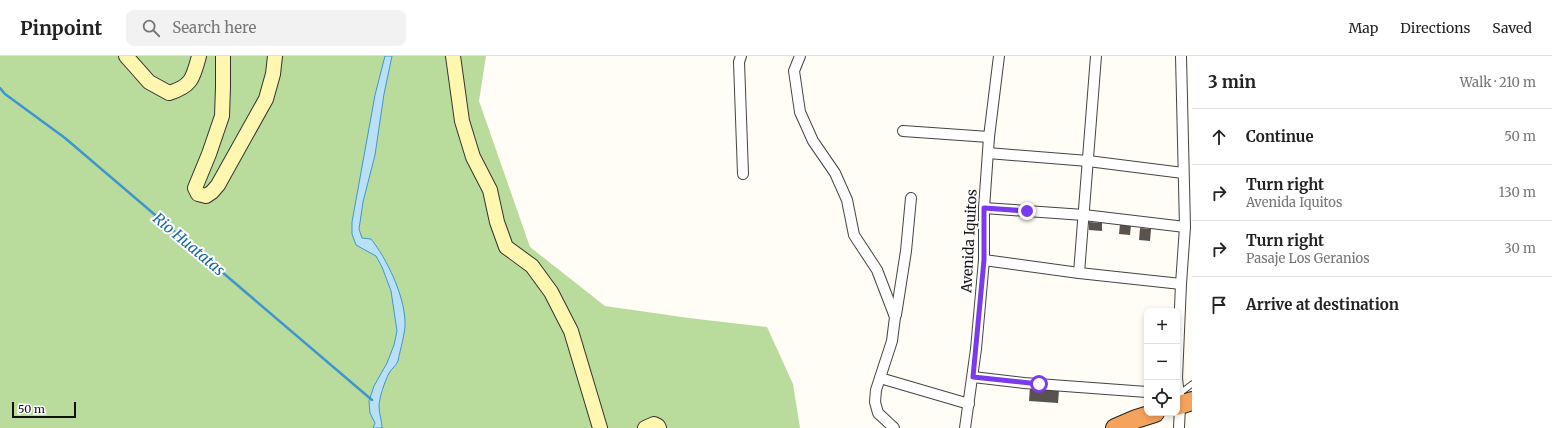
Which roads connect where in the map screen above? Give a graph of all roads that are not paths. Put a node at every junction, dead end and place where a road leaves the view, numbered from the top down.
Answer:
1 (126, 56) edge
2 (199, 56) edge
3 (223, 56) edge
4 (275, 56) edge
5 (453, 56) edge
6 (741, 56) edge
7 (800, 56) edge
8 (999, 56) edge
9 (1096, 56) edge
10 (1181, 56) edge
11 (903, 131) dead end
12 (989, 137) junction
13 (988, 153) junction
14 (1088, 161) junction
15 (1184, 173) junction
16 (743, 174) dead end
17 (911, 198) dead end
18 (984, 208) junction
19 (1084, 215) junction
20 (1185, 227) junction
21 (984, 260) junction
22 (1079, 273) junction
23 (1181, 284) junction
24 (895, 317) junction
25 (973, 377) junction
26 (880, 378) junction
27 (1192, 384) edge
28 (1144, 392) edge
29 (1181, 400) edge
30 (969, 404) junction
31 (1146, 416) edge
32 (892, 427) edge
33 (600, 428) edge
34 (645, 428) edge
35 (659, 428) edge
36 (965, 428) edge
37 (1115, 428) edge
38 (1179, 428) edge

1 - 2 main road
3 - 4 main road
5 - 33 main road
6 - 16 street
7 - 24 street
8 - 12 street, Avenida Iquitos
9 - 14 street
10 - 15 street
11 - 12 street
12 - 13 street, Avenida Iquitos
13 - 14 street
13 - 18 street, Avenida Iquitos
14 - 15 street
14 - 19 street
15 - 20 street
17 - 24 street
18 - 19 street
18 - 21 street, Avenida Iquitos
19 - 20 street
19 - 22 street
20 - 23 street
21 - 22 street
21 - 25 street, Avenida Iquitos
22 - 23 street
23 - 29 street
24 - 26 street
25 - 28 street
25 - 30 street, Avenida Iquitos
26 - 30 street
26 - 32 street
27 - 29 lane
29 - 38 street
30 - 36 street, Avenida Iquitos
31 - 37 highway
34 - 35 main road

